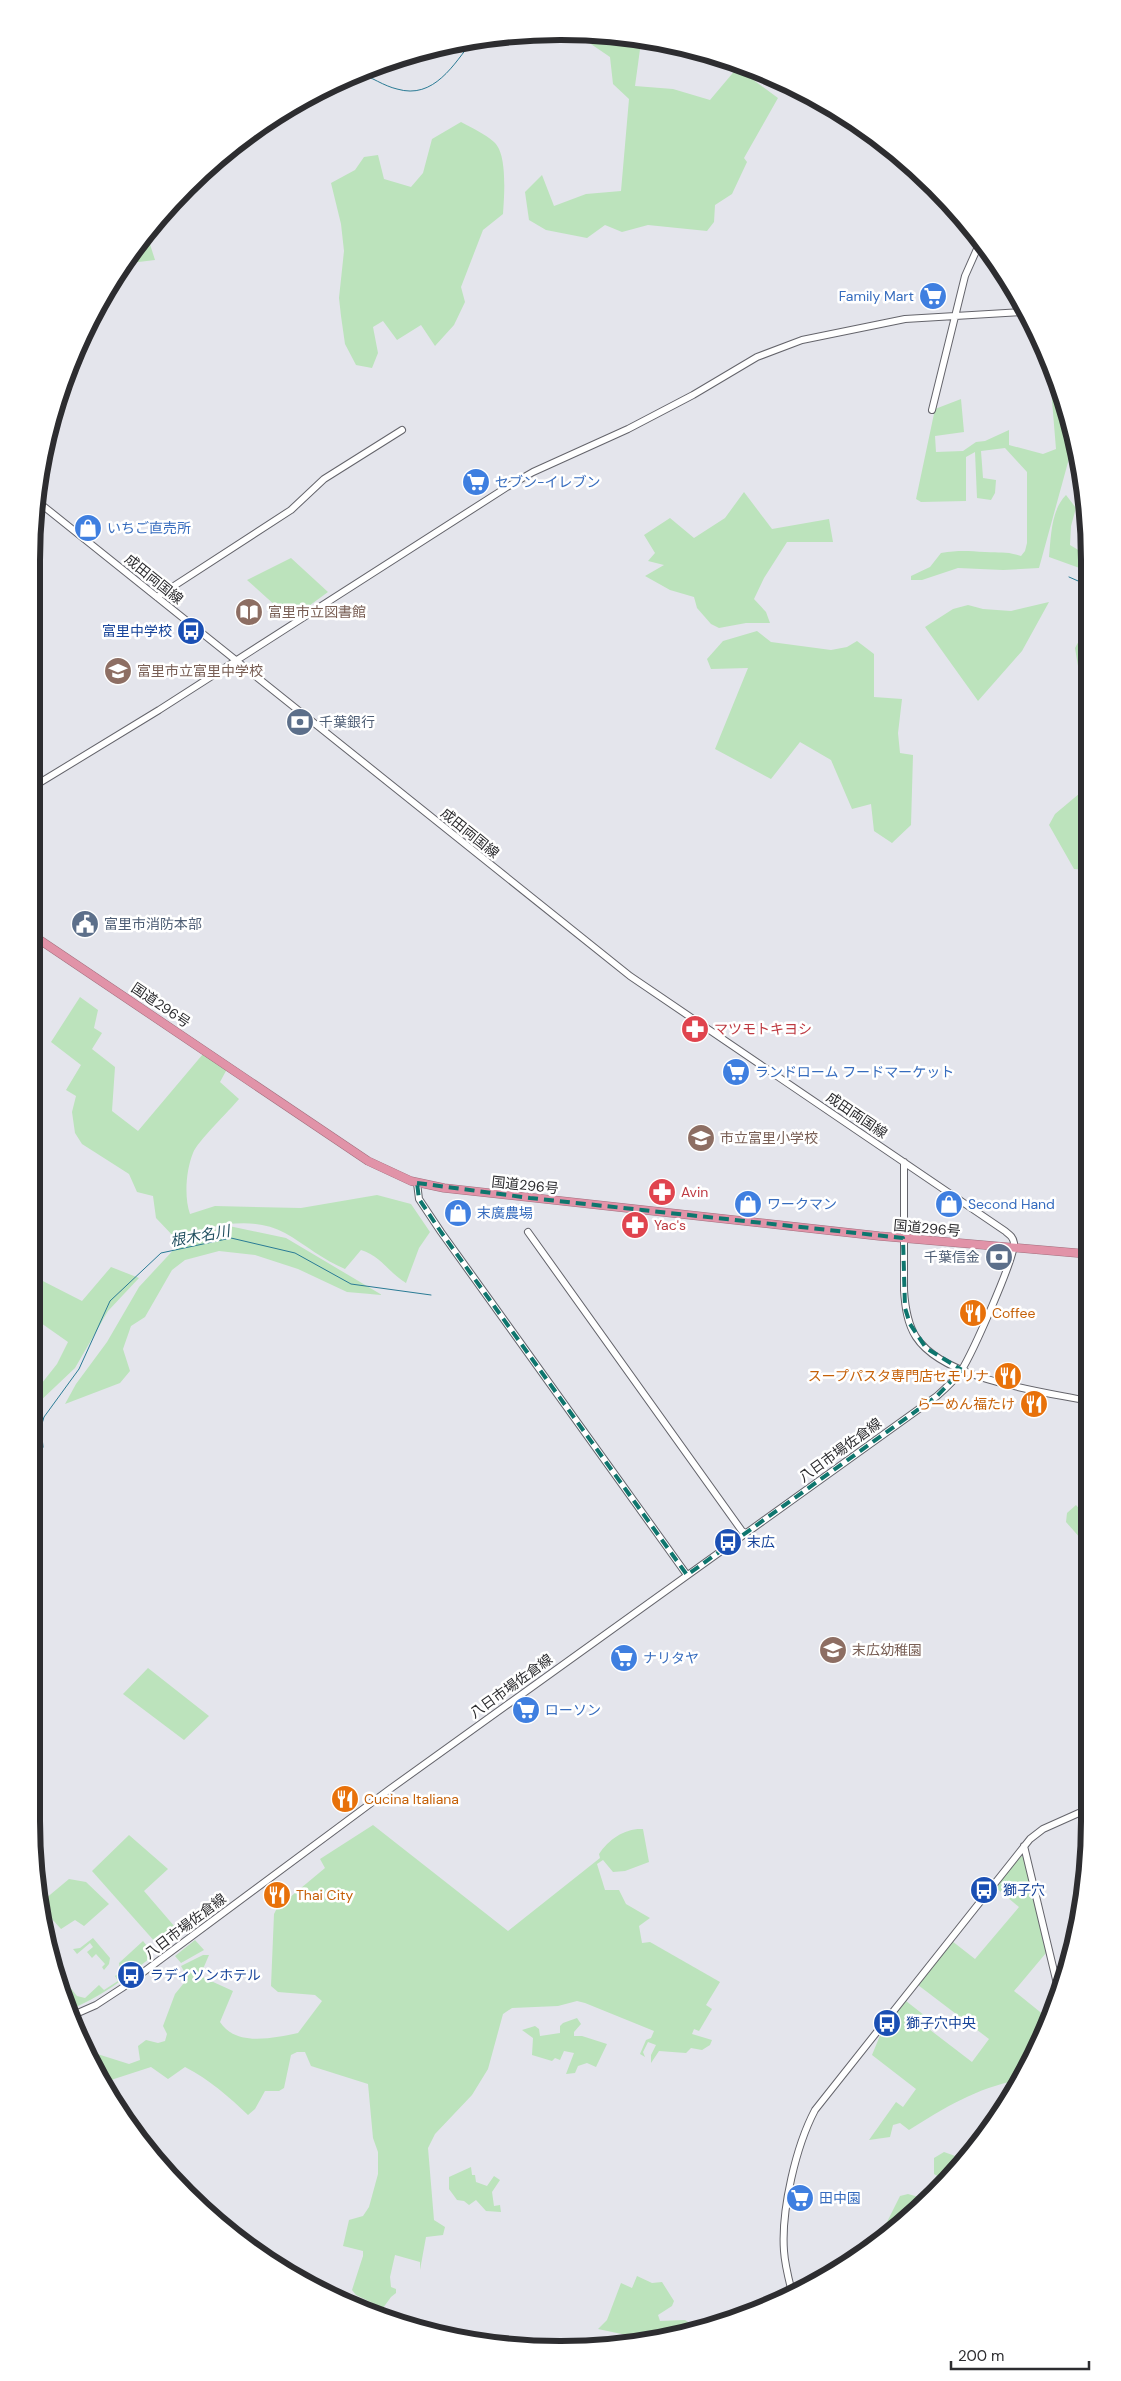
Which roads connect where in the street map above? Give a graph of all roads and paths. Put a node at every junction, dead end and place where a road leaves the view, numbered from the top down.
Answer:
1 (977, 250) edge
2 (1018, 312) edge
3 (955, 316) junction
4 (932, 410) dead end
5 (402, 430) dead end
6 (43, 505) edge
7 (157, 597) junction
8 (234, 660) junction
9 (40, 783) edge
10 (40, 940) edge
11 (904, 1162) junction
12 (418, 1182) junction
13 (528, 1232) dead end
14 (903, 1238) junction
15 (1014, 1248) junction
16 (1081, 1253) edge
17 (962, 1370) junction
18 (1081, 1399) edge
19 (746, 1533) junction
20 (687, 1575) junction
21 (1081, 1812) edge
22 (1024, 1846) junction
23 (1056, 1979) edge
24 (77, 2013) edge
25 (791, 2287) edge

1 - 3 street
2 - 3 street
3 - 4 street
3 - 8 street
5 - 7 street
6 - 7 street, 成田両国線
7 - 8 street, 成田両国線
8 - 9 street
8 - 11 street, 成田両国線
10 - 12 highway, 国道296号
11 - 14 street
11 - 15 street, 成田両国線
12 - 14 highway, 国道296号
12 - 20 street
13 - 19 street
14 - 15 highway, 国道296号
14 - 17 street
15 - 16 highway, 国道296号
15 - 17 street
17 - 18 street
17 - 19 street, 八日市場佐倉線
19 - 20 street, 八日市場佐倉線
20 - 24 street, 八日市場佐倉線
21 - 22 street
22 - 23 street
22 - 25 street

